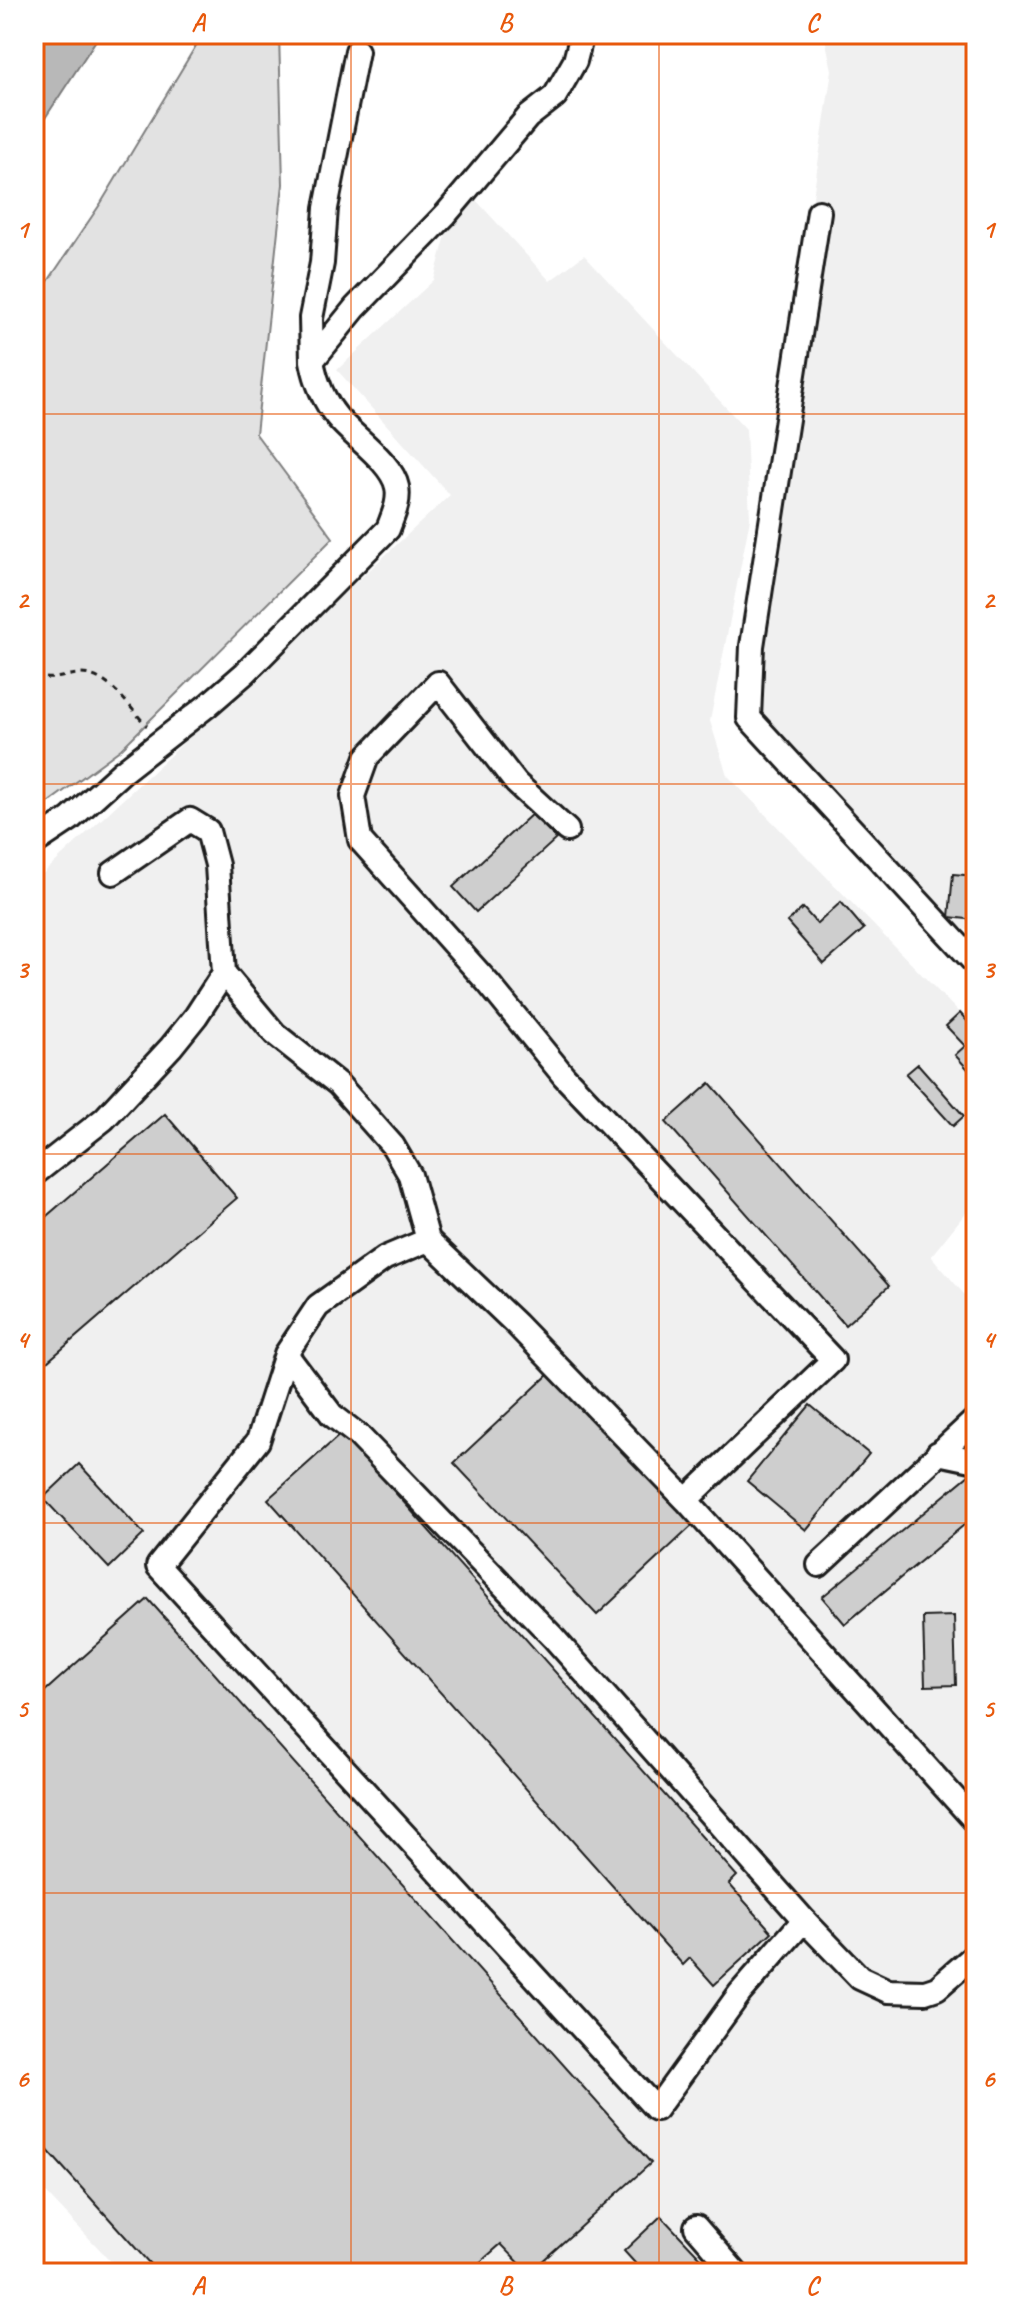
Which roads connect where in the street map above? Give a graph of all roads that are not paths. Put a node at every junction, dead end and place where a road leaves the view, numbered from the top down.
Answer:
1 (582, 34) edge
2 (357, 51) dead end
3 (819, 212) dead end
4 (312, 361) junction
5 (567, 830) dead end
6 (34, 843) edge
7 (113, 873) dead end
8 (976, 964) edge
9 (224, 973) junction
10 (34, 1174) edge
11 (428, 1240) junction
12 (286, 1354) junction
13 (976, 1419) edge
14 (938, 1453) junction
15 (976, 1461) edge
16 (686, 1500) junction
17 (819, 1565) dead end
18 (976, 1822) edge
19 (804, 1920) junction
20 (976, 1954) edge
21 (696, 2227) dead end
22 (736, 2273) edge

1 - 4 street
2 - 4 street
3 - 8 street
4 - 6 street
5 - 16 street
7 - 9 street
9 - 10 street
9 - 11 street
11 - 12 street
11 - 16 street
12 - 19 street
12 - 19 street
13 - 14 street
14 - 15 street
14 - 17 street
16 - 18 street
19 - 20 street
21 - 22 street

